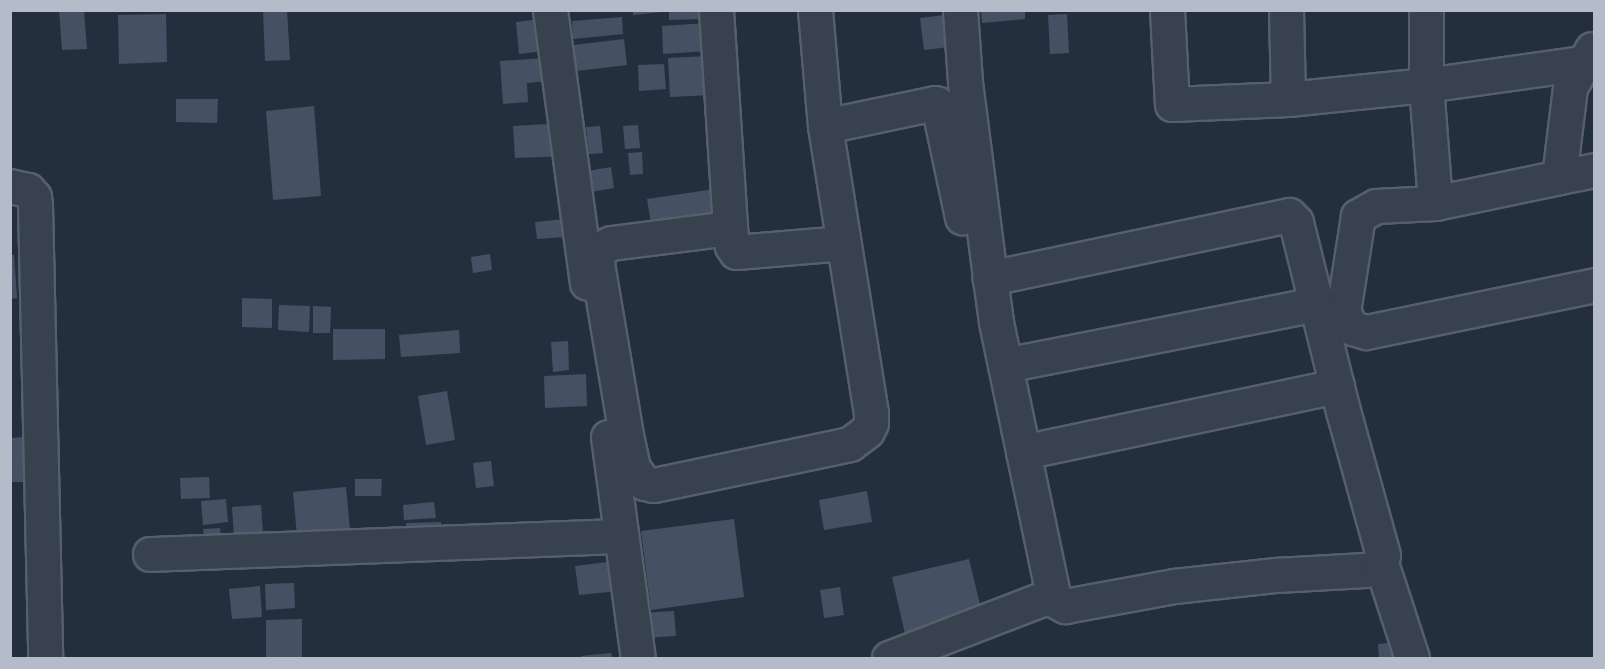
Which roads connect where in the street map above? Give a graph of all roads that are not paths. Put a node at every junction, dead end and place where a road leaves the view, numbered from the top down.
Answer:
1 (550, 10) edge
2 (716, 10) edge
3 (814, 10) edge
4 (960, 10) edge
5 (1167, 10) edge
6 (1286, 10) edge
7 (1426, 10) edge
8 (1589, 54) edge
9 (1426, 85) junction
10 (1288, 99) junction
11 (825, 126) junction
12 (1594, 170) edge
13 (1559, 177) junction
14 (10, 186) edge
15 (1435, 203) junction
16 (962, 217) dead end
17 (730, 228) junction
18 (844, 243) junction
19 (990, 278) junction
20 (1594, 285) edge
21 (1316, 304) junction
22 (1005, 365) junction
23 (1337, 386) junction
24 (1023, 452) junction
25 (621, 536) junction
26 (150, 554) dead end
27 (1381, 563) junction
28 (1052, 595) junction
29 (45, 658) edge
30 (638, 658) edge
31 (889, 658) edge
32 (1412, 658) edge

1 - 25 street
2 - 17 street
3 - 11 street
4 - 19 street
5 - 10 street
6 - 10 street
7 - 9 street
8 - 9 street
8 - 13 street
9 - 10 street
9 - 15 street
11 - 16 street
11 - 18 street
12 - 13 street
13 - 15 street
14 - 29 street
15 - 20 street
17 - 18 street
17 - 18 street
19 - 21 street
19 - 22 street
21 - 22 street
21 - 23 street
22 - 24 street
23 - 24 street
23 - 27 street
24 - 28 street
25 - 26 street
25 - 30 street
27 - 28 street
27 - 32 street
28 - 31 street

